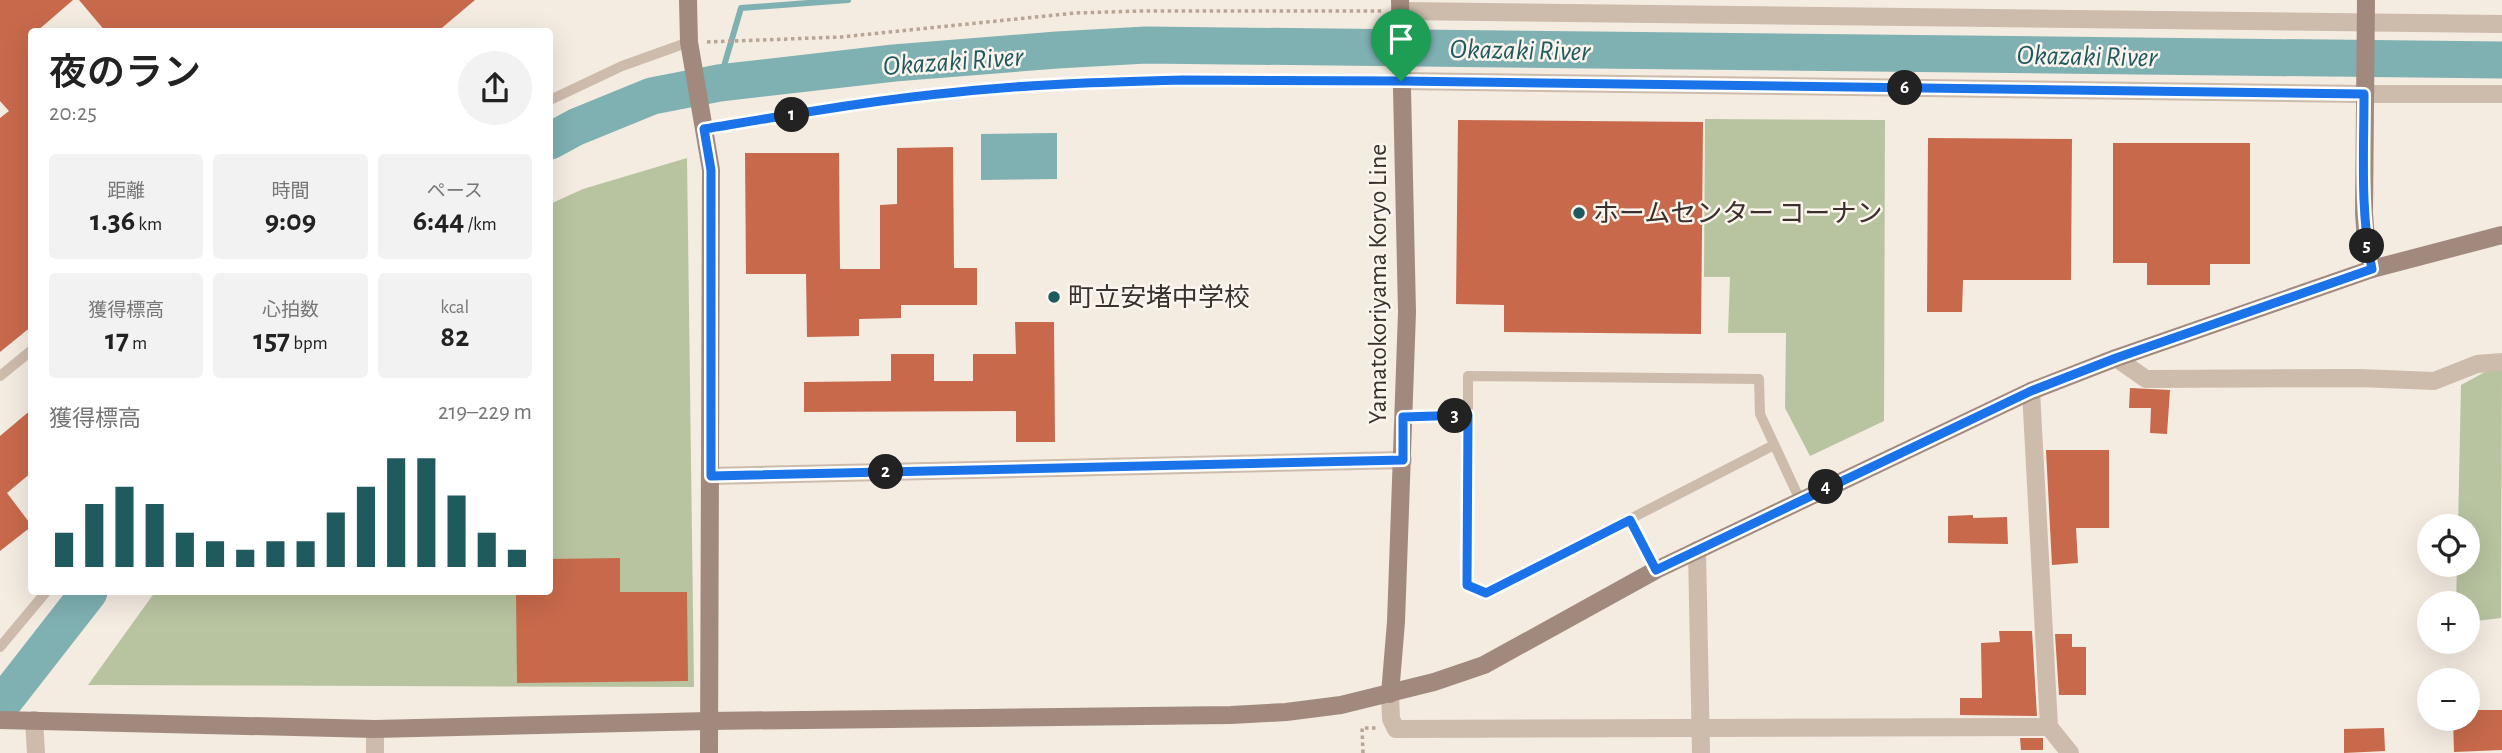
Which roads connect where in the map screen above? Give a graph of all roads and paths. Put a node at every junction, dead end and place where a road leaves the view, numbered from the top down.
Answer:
1 (688, 0) edge
2 (2366, 0) edge
3 (1400, 6) edge
4 (2366, 21) junction
5 (2502, 24) edge
6 (722, 41) dead end
7 (690, 48) junction
8 (1401, 81) junction
9 (2364, 94) junction
10 (2502, 94) edge
11 (553, 99) edge
12 (703, 122) junction
13 (2502, 235) edge
14 (2372, 269) junction
15 (28, 353) edge
16 (2116, 358) junction
17 (2502, 362) edge
18 (0, 376) edge
19 (2031, 391) junction
20 (1468, 415) junction
21 (1403, 417) junction
22 (1774, 444) junction
23 (1403, 460) junction
24 (711, 476) junction
25 (1800, 500) junction
26 (1630, 520) junction
27 (1698, 550) junction
28 (1656, 570) junction
29 (43, 595) edge
30 (0, 647) edge
31 (1390, 694) junction
32 (0, 720) edge
33 (34, 720) junction
34 (709, 721) junction
35 (2049, 727) junction
36 (375, 729) junction
37 (1395, 729) junction
38 (1700, 730) junction
39 (36, 753) edge
40 (375, 753) edge
41 (709, 753) edge
42 (1363, 753) edge
43 (1701, 753) edge
44 (2070, 753) edge

1 - 7 street
2 - 4 street
3 - 4 street
3 - 6 path
3 - 8 street, Yamatokoriyama Koryo Line
4 - 5 street
4 - 9 street
7 - 11 lane
7 - 12 street
8 - 9 street
8 - 12 path
8 - 21 street, Yamatokoriyama Koryo Line
9 - 10 street
9 - 14 street
12 - 24 street
13 - 14 street
14 - 16 street
15 - 18 lane
16 - 17 street
16 - 19 street
19 - 25 street
19 - 35 street
20 - 21 lane
20 - 22 lane
20 - 26 lane
21 - 23 street, Yamatokoriyama Koryo Line
22 - 25 lane
22 - 26 lane
23 - 24 street
23 - 31 street, Yamatokoriyama Koryo Line
24 - 34 street
25 - 27 street
26 - 28 lane
27 - 28 street
27 - 38 street
28 - 31 street
29 - 30 lane
31 - 34 street
31 - 37 street
32 - 33 street
33 - 36 street
33 - 39 street
34 - 36 street
34 - 41 street
35 - 38 street
35 - 44 street
36 - 40 street
37 - 38 street
37 - 42 path
38 - 43 street

